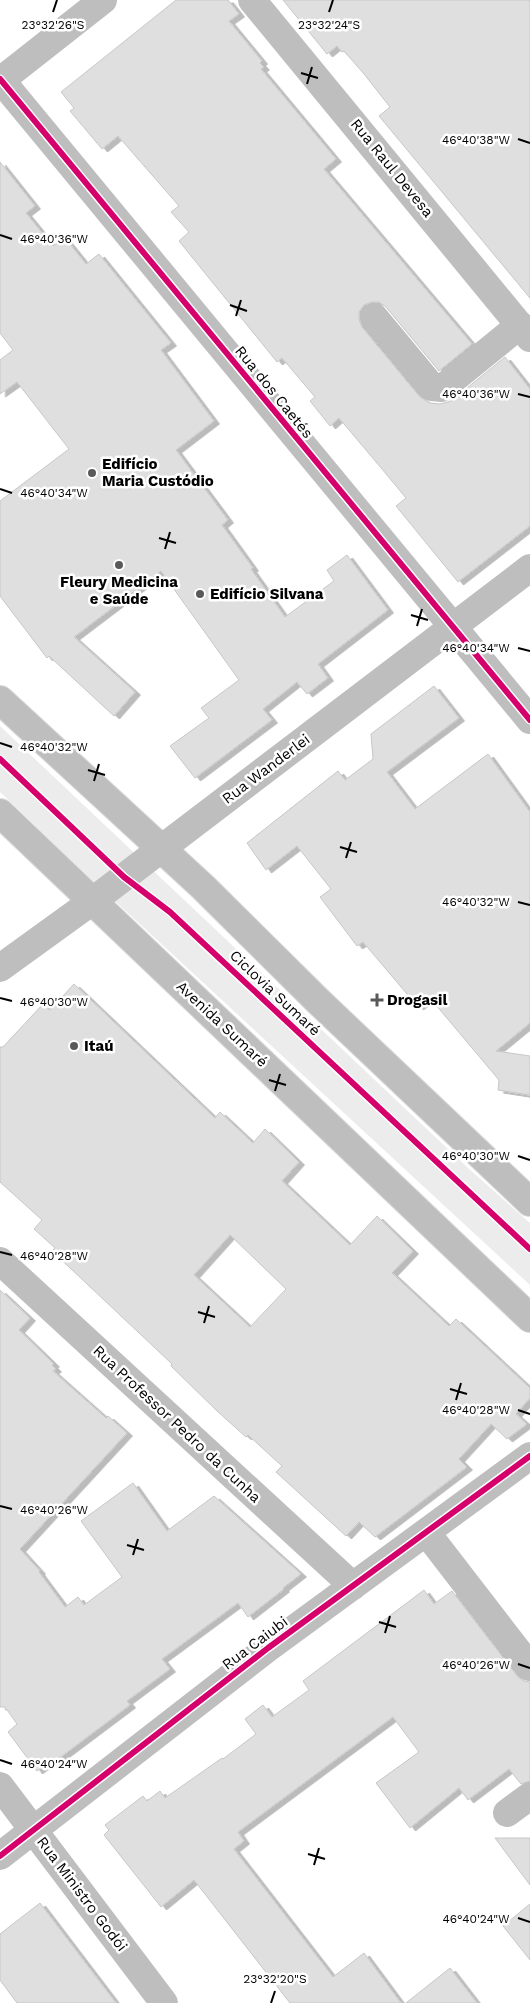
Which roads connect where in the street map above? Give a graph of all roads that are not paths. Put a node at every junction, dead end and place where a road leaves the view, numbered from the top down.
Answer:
1 (103, 0) edge
2 (252, 0) edge
3 (0, 80) edge
4 (374, 318) dead end
5 (525, 332) edge
6 (530, 568) edge
7 (451, 627) junction
8 (0, 700) edge
9 (530, 720) edge
10 (0, 813) edge
11 (161, 849) junction
12 (94, 900) junction
13 (0, 968) edge
14 (530, 1202) edge
15 (0, 1262) edge
16 (530, 1318) edge
17 (530, 1456) edge
18 (426, 1532) junction
19 (353, 1586) junction
20 (530, 1667) edge
21 (0, 1786) edge
22 (530, 1796) edge
23 (507, 1813) dead end
24 (34, 1830) junction
25 (0, 1856) edge
26 (164, 2003) edge

1 - 3 street
2 - 5 street, Rua Raul Devesa
3 - 7 street, Rua dos Caetés
4 - 5 street
6 - 7 street, Rua Wanderlei
7 - 9 street, Rua dos Caetés
7 - 11 street, Rua Wanderlei
8 - 11 street
10 - 12 street, Avenida Sumaré
11 - 12 street, Rua Wanderlei
11 - 14 street
12 - 13 street, Rua Wanderlei
12 - 16 street, Avenida Sumaré
15 - 19 street, Rua Professor Pedro da Cunha
17 - 18 street, Rua Caiubi
18 - 19 street, Rua Caiubi
18 - 20 street
19 - 24 street, Rua Caiubi
21 - 24 street, Rua Ministro Godói
22 - 23 street
24 - 25 street, Rua Caiubi
24 - 26 street, Rua Ministro Godói

